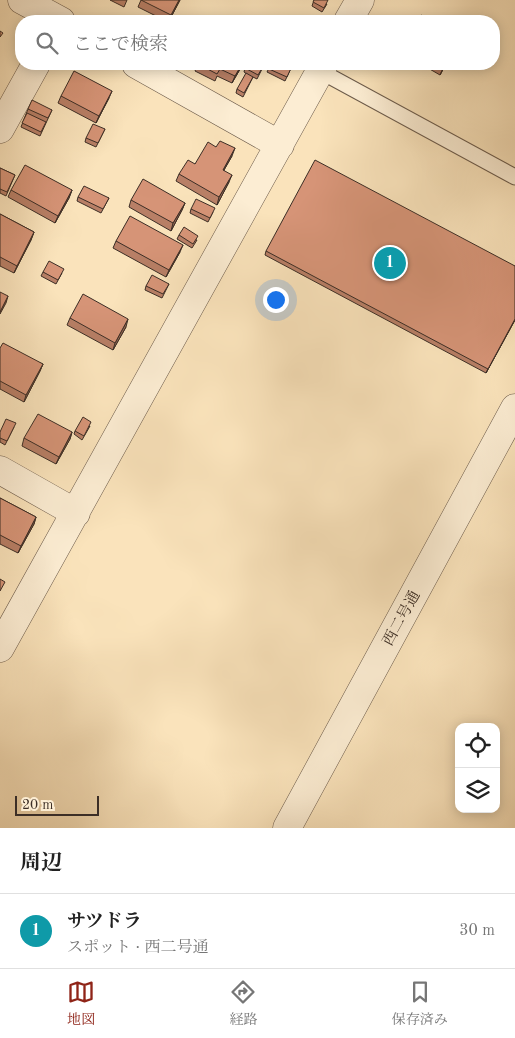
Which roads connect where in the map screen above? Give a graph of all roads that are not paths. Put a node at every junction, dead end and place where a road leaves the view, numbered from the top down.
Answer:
1 (22, 0) edge
2 (360, 0) edge
3 (49, 15) edge
4 (351, 15) edge
5 (33, 70) edge
6 (147, 70) edge
7 (321, 70) edge
8 (326, 70) edge
9 (0, 129) edge
10 (280, 144) junction
11 (515, 176) edge
12 (515, 408) edge
13 (0, 470) edge
14 (76, 513) junction
15 (0, 648) edge
16 (287, 828) edge

1 - 3 street
2 - 4 street
5 - 9 street
6 - 10 street
7 - 10 street
8 - 11 lane
10 - 14 street
12 - 16 street, 西二号通
13 - 14 street
14 - 15 street

